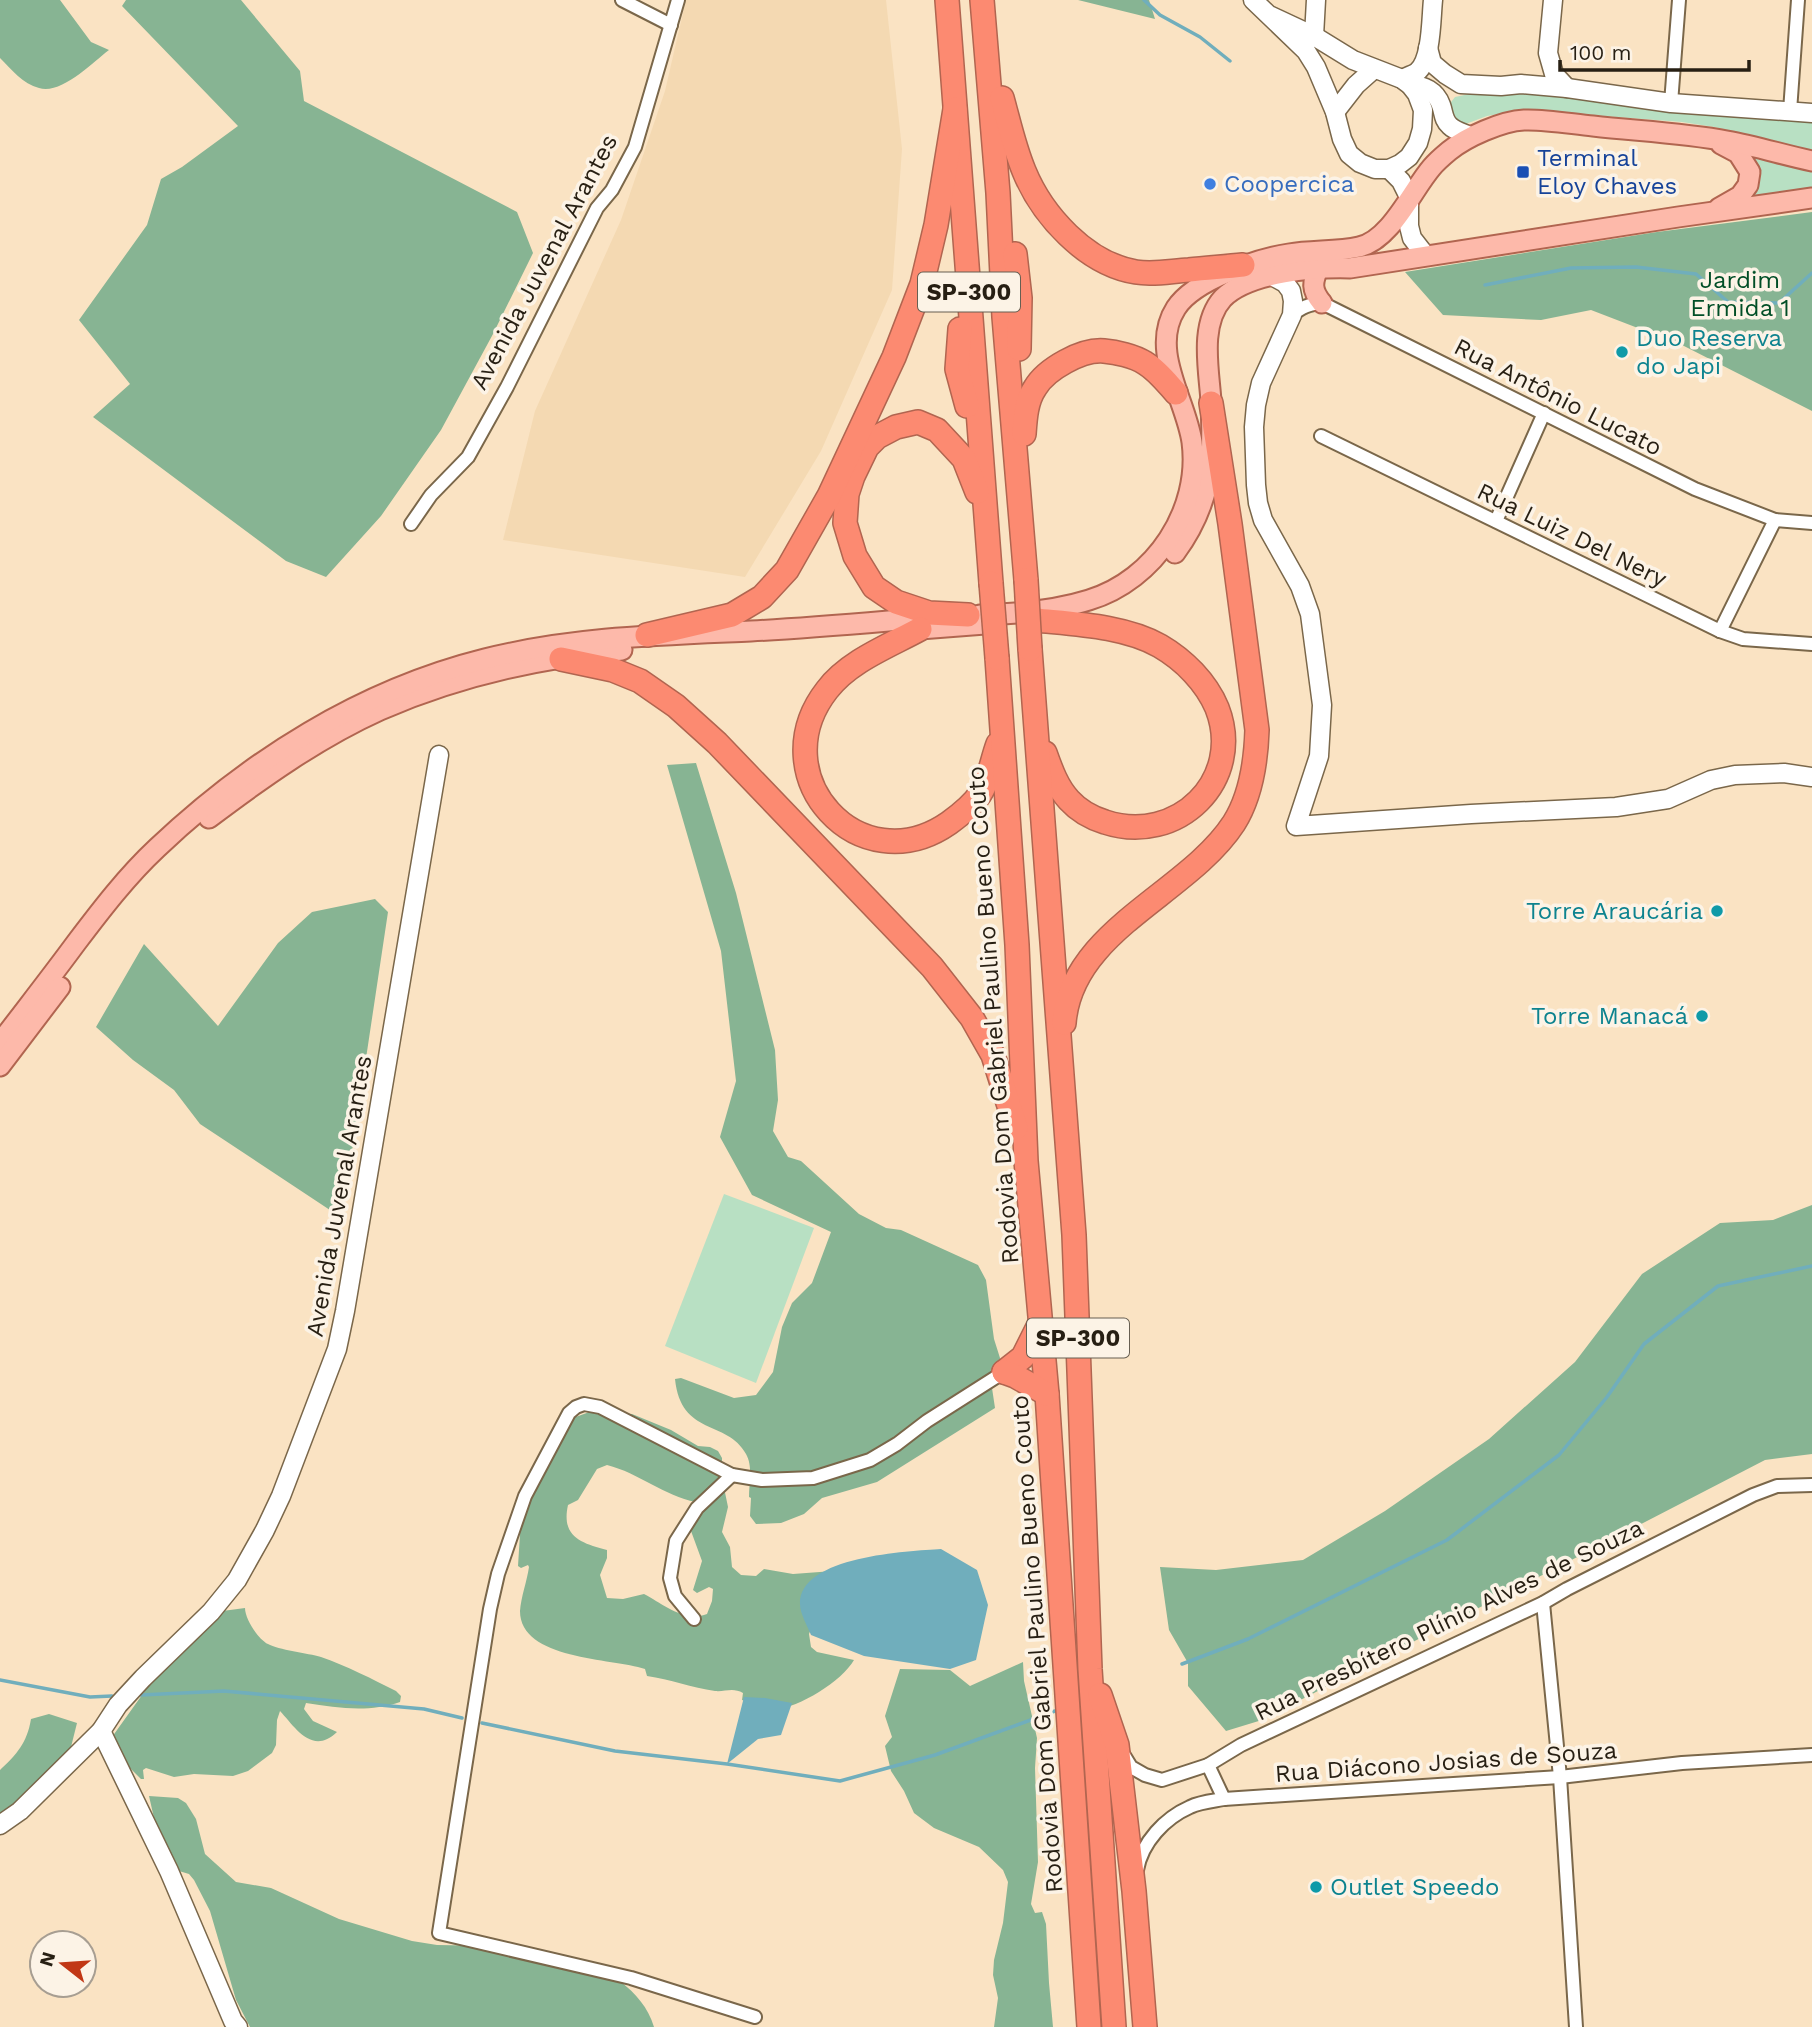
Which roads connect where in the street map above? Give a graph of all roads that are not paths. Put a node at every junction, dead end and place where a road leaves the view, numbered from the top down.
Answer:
1 (622, 0) edge
2 (678, 0) edge
3 (947, 0) edge
4 (982, 0) edge
5 (1253, 0) edge
6 (1316, 0) edge
7 (1433, 0) edge
8 (1553, 0) edge
9 (1679, 0) edge
10 (1798, 0) edge
11 (1269, 15) junction
12 (671, 25) junction
13 (1314, 36) junction
14 (1428, 48) junction
15 (988, 50) junction
16 (1548, 54) junction
17 (1374, 69) junction
18 (1406, 82) junction
19 (1461, 84) junction
20 (1521, 84) junction
21 (1567, 88) junction
22 (1441, 103) junction
23 (1671, 103) junction
24 (955, 109) junction
25 (1790, 111) junction
26 (1335, 112) junction
27 (1812, 113) edge
28 (1470, 136) junction
29 (1700, 138) junction
30 (1812, 161) edge
31 (1389, 169) junction
32 (1409, 197) junction
33 (1812, 198) edge
34 (1705, 214) junction
35 (1426, 256) junction
36 (1243, 265) junction
37 (1320, 267) junction
38 (1272, 276) junction
39 (1322, 303) junction
40 (1292, 315) junction
41 (1177, 393) junction
42 (1211, 403) junction
43 (1544, 413) junction
44 (1321, 436) dead end
45 (1020, 507) junction
46 (985, 511) junction
47 (1775, 520) junction
48 (1496, 521) junction
49 (1812, 523) edge
50 (411, 524) dead end
51 (968, 615) junction
52 (1036, 620) junction
53 (920, 629) junction
54 (1720, 631) junction
55 (647, 635) junction
56 (1812, 644) edge
57 (561, 659) junction
58 (1036, 727) junction
59 (1001, 735) junction
60 (439, 754) dead end
61 (1812, 777) edge
62 (0, 1043) edge
63 (0, 1066) edge
64 (1060, 1071) junction
65 (1027, 1160) junction
66 (1040, 1323) junction
67 (1004, 1372) junction
68 (1047, 1394) junction
69 (732, 1475) junction
70 (1812, 1485) edge
71 (1543, 1603) junction
72 (694, 1619) dead end
73 (1090, 1669) junction
74 (100, 1731) junction
75 (1117, 1745) junction
76 (1812, 1755) edge
77 (1208, 1765) junction
78 (1560, 1777) junction
79 (1224, 1799) junction
80 (0, 1825) edge
81 (1134, 1891) junction
82 (755, 2017) dead end
83 (238, 2027) edge
84 (1089, 2027) edge
85 (1114, 2027) edge
86 (1145, 2027) edge
87 (1576, 2027) edge

1 - 12 street
2 - 12 street, Avenida Juvenal Arantes
3 - 24 highway, Rodovia Dom Gabriel Paulino Bueno Couto / SP-300
4 - 15 highway, Rodovia Dom Gabriel Paulino Bueno Couto / SP-300
5 - 11 street
6 - 13 street
7 - 14 street
8 - 16 street
9 - 23 street
10 - 25 street
11 - 13 street
11 - 26 street
12 - 50 street, Avenida Juvenal Arantes
13 - 17 street
14 - 18 street
14 - 19 street
15 - 36 highway
15 - 45 highway, Rodovia Dom Gabriel Paulino Bueno Couto / SP-300
16 - 20 street
16 - 21 street
17 - 18 street
17 - 26 street
18 - 22 street
18 - 31 street
19 - 20 street
19 - 22 street
20 - 21 street
21 - 23 street
22 - 28 street
23 - 25 street
24 - 46 highway, Rodovia Dom Gabriel Paulino Bueno Couto / SP-300
24 - 55 highway
25 - 27 street
26 - 31 street
28 - 29 main road
28 - 32 main road
29 - 30 main road
29 - 34 main road
31 - 32 street
32 - 35 street
32 - 36 main road
33 - 34 main road
34 - 35 main road
35 - 37 main road
36 - 41 main road
37 - 38 main road
37 - 39 main road
38 - 40 street
38 - 42 main road
39 - 40 street
39 - 43 street, Rua Antônio Lucato
40 - 61 street
41 - 45 highway
41 - 51 main road
42 - 52 main road
42 - 64 highway
43 - 47 street, Rua Antônio Lucato
43 - 48 street
44 - 48 street, Rua Luiz Del Nery
45 - 58 highway, Rodovia Dom Gabriel Paulino Bueno Couto / SP-300, bridge
46 - 51 highway
46 - 59 highway, Rodovia Dom Gabriel Paulino Bueno Couto / SP-300, bridge
47 - 49 street, Rua Antônio Lucato
47 - 54 street
48 - 54 street, Rua Luiz Del Nery
51 - 55 main road
52 - 53 main road
52 - 58 highway
53 - 57 main road
53 - 59 highway
54 - 56 street, Rua Luiz Del Nery
55 - 62 main road
57 - 63 main road
57 - 65 highway
58 - 64 highway, Rodovia Dom Gabriel Paulino Bueno Couto / SP-300
59 - 65 highway, Rodovia Dom Gabriel Paulino Bueno Couto / SP-300
60 - 74 street, Avenida Juvenal Arantes
64 - 73 highway, Rodovia Dom Gabriel Paulino Bueno Couto / SP-300
65 - 66 highway, Rodovia Dom Gabriel Paulino Bueno Couto / SP-300
66 - 67 highway
66 - 68 highway, Rodovia Dom Gabriel Paulino Bueno Couto / SP-300
67 - 68 highway
67 - 69 street
68 - 84 highway, Rodovia Dom Gabriel Paulino Bueno Couto / SP-300
69 - 72 street
69 - 82 street
70 - 71 street, Rua Presbítero Plínio Alves de Souza
71 - 77 street, Rua Presbítero Plínio Alves de Souza
71 - 78 street
73 - 75 highway
73 - 85 highway, Rodovia Dom Gabriel Paulino Bueno Couto / SP-300
74 - 80 street, Avenida Juvenal Arantes
74 - 83 street
75 - 77 street, Rua Presbítero Plínio Alves de Souza
75 - 81 highway
76 - 78 street, Rua Diácono Josias de Souza
77 - 79 street
78 - 79 street, Rua Diácono Josias de Souza
78 - 87 street
79 - 81 street, Rua Diácono Josias de Souza
81 - 86 highway

